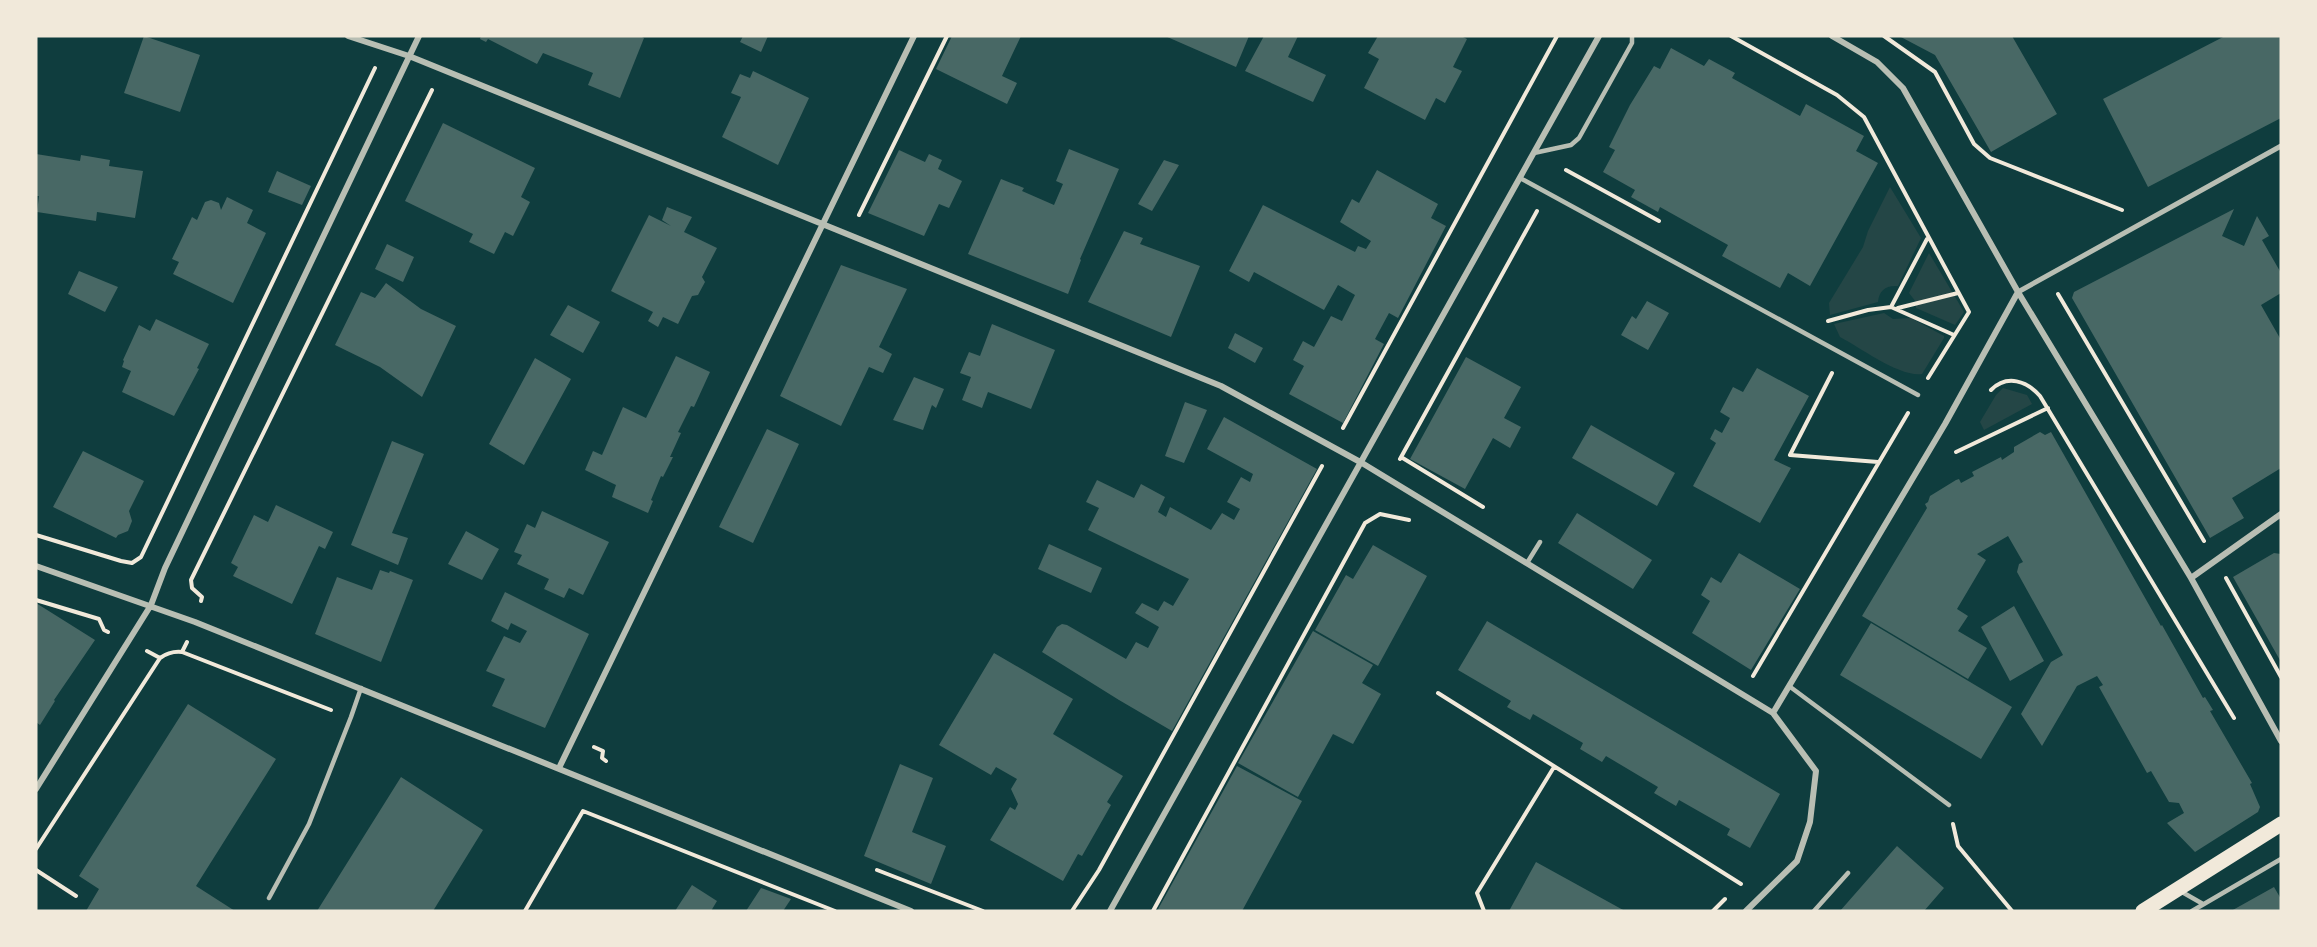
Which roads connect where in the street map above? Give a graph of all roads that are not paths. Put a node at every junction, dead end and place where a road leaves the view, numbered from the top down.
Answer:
1 (348, 36) edge
2 (419, 36) edge
3 (914, 36) edge
4 (1599, 36) edge
5 (1632, 36) edge
6 (1832, 36) edge
7 (409, 56) junction
8 (2281, 146) edge
9 (1534, 153) junction
10 (1520, 178) junction
11 (822, 223) junction
12 (2019, 292) junction
13 (1918, 395) road end
14 (1362, 463) junction
15 (2281, 514) edge
16 (1540, 542) dead end
17 (1527, 564) junction
18 (36, 566) edge
19 (2191, 578) junction
20 (151, 605) junction
21 (1789, 686) junction
22 (361, 688) junction
23 (1773, 712) junction
24 (2281, 741) edge
25 (559, 768) junction
26 (36, 789) edge
27 (1949, 805) road end
28 (2281, 824) edge
29 (2281, 859) edge
30 (1848, 873) dead end
31 (2177, 889) junction
32 (269, 898) dead end
33 (2203, 904) junction
34 (911, 911) edge
35 (1110, 911) edge
36 (1746, 911) edge
37 (1814, 911) edge
38 (2143, 911) edge
39 (2192, 911) edge

1 - 7 street
2 - 7 street
3 - 11 street
4 - 9 street
5 - 9 lane
6 - 12 street
7 - 11 street
7 - 20 street
8 - 12 street
9 - 10 street
10 - 13 lane
10 - 14 street
11 - 14 street
11 - 25 street
12 - 19 street
12 - 21 street
14 - 17 street
14 - 35 street
15 - 19 street
16 - 17 lane
17 - 23 street
18 - 20 street
19 - 24 street
20 - 22 street
20 - 26 street
21 - 23 street
21 - 27 lane
22 - 25 street
22 - 32 lane
23 - 36 street
25 - 34 street
28 - 31 main road
29 - 33 lane
30 - 37 lane
31 - 33 lane
31 - 38 main road
33 - 39 lane

